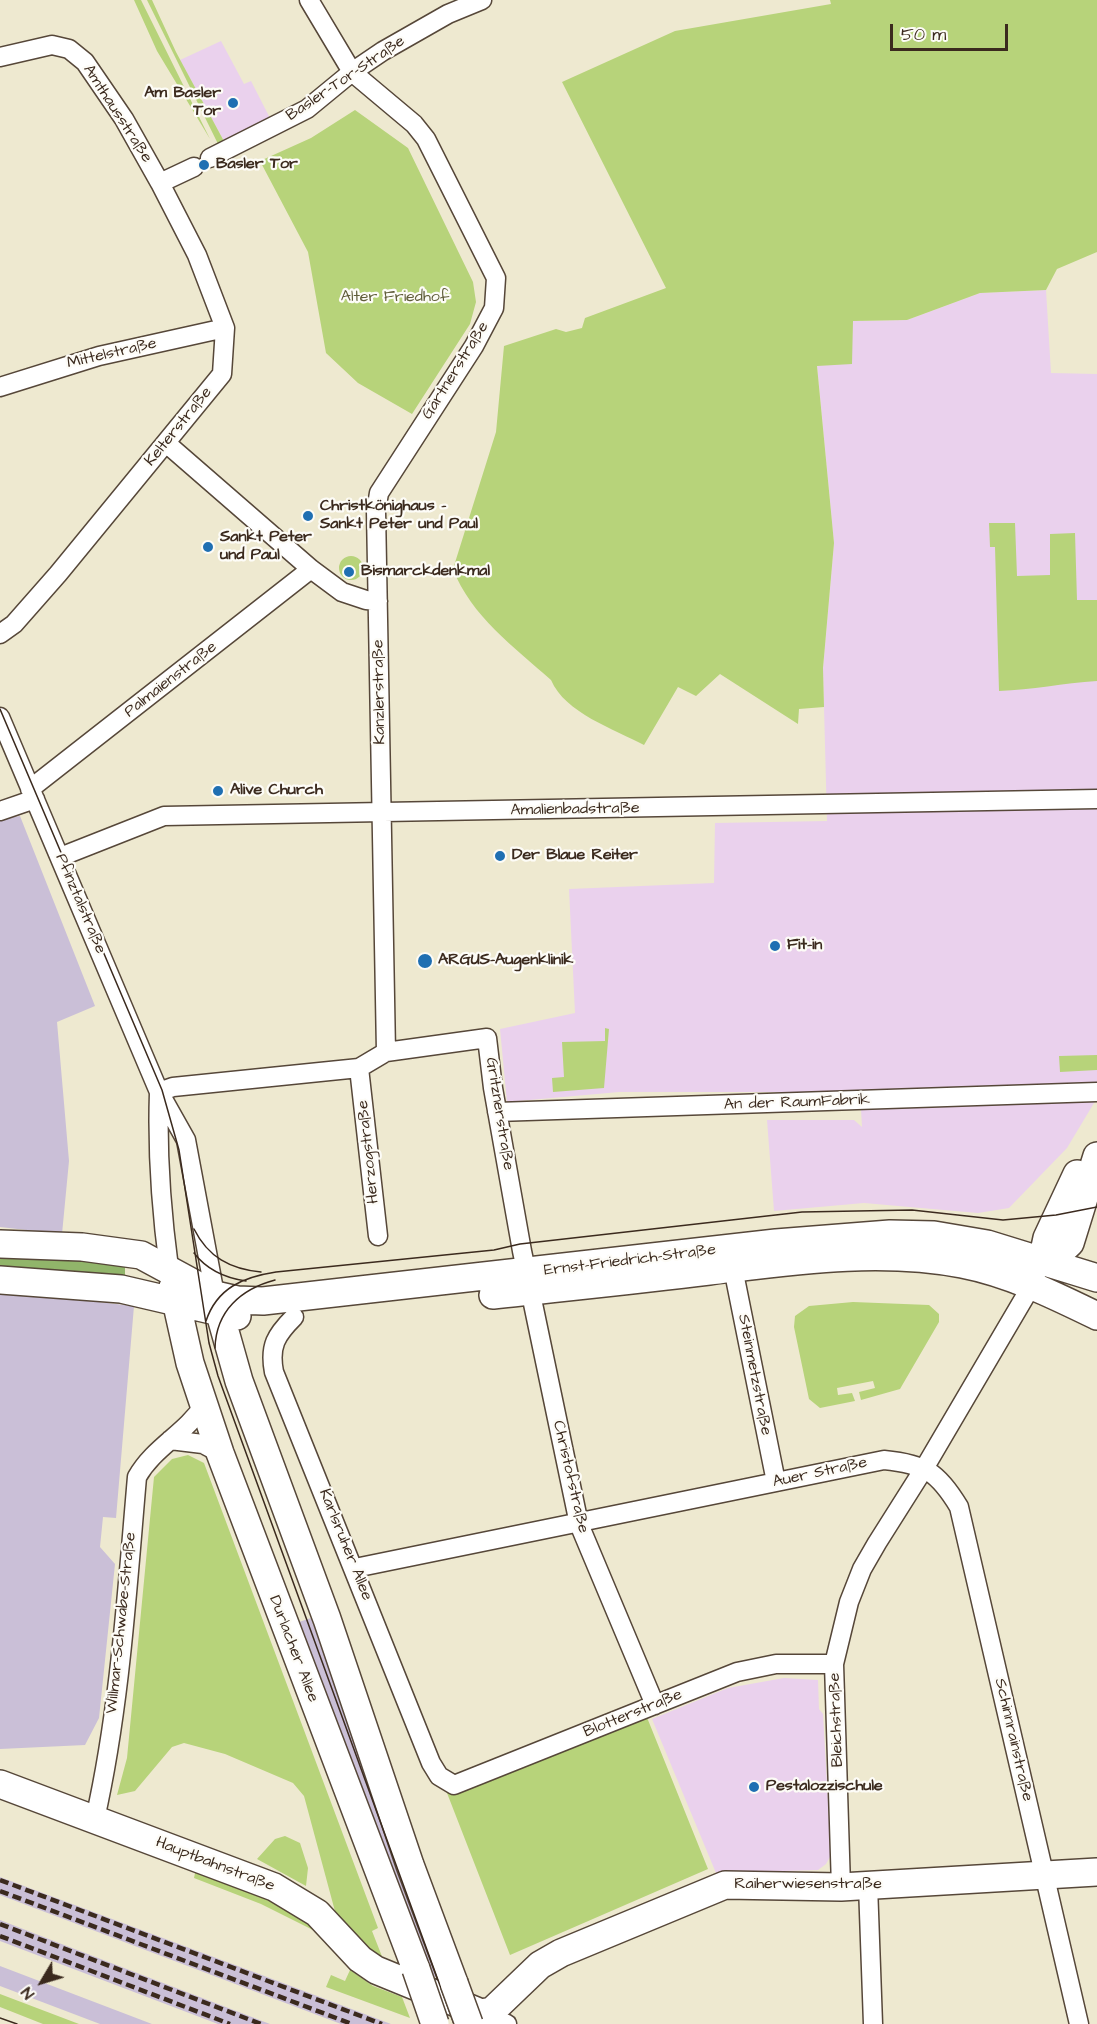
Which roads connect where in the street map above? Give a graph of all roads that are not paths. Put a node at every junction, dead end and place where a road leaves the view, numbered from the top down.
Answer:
1 (309, 0) edge
2 (482, 0) edge
3 (0, 57) edge
4 (352, 72) junction
5 (160, 183) junction
6 (225, 328) junction
7 (0, 387) edge
8 (166, 443) junction
9 (311, 569) junction
10 (378, 601) junction
11 (0, 634) edge
12 (0, 717) edge
13 (32, 794) junction
14 (1097, 799) edge
15 (0, 811) edge
16 (381, 814) junction
17 (60, 857) junction
18 (386, 1052) junction
19 (359, 1068) junction
20 (159, 1092) junction
21 (1097, 1092) edge
22 (497, 1112) junction
23 (1097, 1145) edge
24 (1097, 1156) edge
25 (378, 1236) dead end
26 (1070, 1243) junction
27 (0, 1244) edge
28 (873, 1249) junction
29 (1097, 1260) edge
30 (1042, 1262) junction
31 (169, 1268) junction
32 (733, 1268) junction
33 (1097, 1278) edge
34 (0, 1280) edge
35 (528, 1282) junction
36 (1032, 1287) junction
37 (175, 1301) junction
38 (217, 1303) junction
39 (1097, 1316) edge
40 (294, 1317) junction
41 (204, 1405) junction
42 (171, 1440) junction
43 (220, 1453) junction
44 (925, 1467) junction
45 (776, 1482) junction
46 (579, 1524) junction
47 (355, 1568) junction
48 (834, 1664) junction
49 (655, 1705) junction
50 (439, 1776) joint
51 (0, 1784) edge
52 (95, 1819) junction
53 (1097, 1872) edge
54 (1043, 1876) junction
55 (868, 1885) junction
56 (841, 1887) junction
57 (475, 2018) edge
58 (435, 2024) edge
59 (507, 2024) edge
60 (873, 2024) edge
61 (1079, 2024) edge

1 - 4 street, Gärtnerstraße
2 - 4 street, Basler-Tor-Straße
3 - 5 street, Amthausstraße
4 - 5 street, Basler-Tor-Straße
4 - 10 street, Gärtnerstraße
5 - 6 street, Kelterstraße
6 - 7 street, Mittelstraße
6 - 8 street, Kelterstraße
8 - 9 street
8 - 11 street, Kelterstraße
9 - 10 street
9 - 13 street, Palmaienstraße
10 - 16 street, Kanzlerstraße
12 - 13 street, Pfinztalstraße
13 - 15 street, Palmaienstraße
13 - 17 street, Pfinztalstraße
14 - 16 street, Amalienbadstraße
16 - 17 street, Amalienbadstraße
16 - 18 street, Kanzlerstraße
17 - 20 street, Pfinztalstraße
18 - 19 street, Gritznerstraße
18 - 22 street, Gritznerstraße
19 - 20 street, Gritznerstraße
19 - 25 street, Herzogstraße
20 - 31 street, Pfinztalstraße
20 - 38 street, Pfinztalstraße
21 - 22 street, An der RaumFabrik
22 - 35 street, Gritznerstraße
23 - 30 main road
24 - 26 main road
26 - 29 main road
26 - 30 main road
27 - 31 main road
28 - 30 main road, Ernst-Friedrich-Straße
28 - 32 main road, Ernst-Friedrich-Straße
28 - 35 main road, Ernst-Friedrich-Straße
28 - 36 main road, Ernst-Friedrich-Straße
30 - 33 main road, Ernst-Friedrich-Straße
30 - 36 street
31 - 37 main road, Durlacher Allee
31 - 38 main road
32 - 35 main road, Ernst-Friedrich-Straße
32 - 45 street, Steinmetzstraße
34 - 37 main road
35 - 38 main road, Ernst-Friedrich-Straße
35 - 40 main road, Ernst-Friedrich-Straße
35 - 46 street, Christofstraße
36 - 39 main road, Ernst-Friedrich-Straße
36 - 44 street
37 - 38 main road
37 - 41 main road, Durlacher Allee
38 - 40 main road, Ernst-Friedrich-Straße
38 - 57 main road, bridge
40 - 47 street, Karlsruher Allee
41 - 42 street, Willmar-Schwabe-Straße
41 - 43 main road, Durlacher Allee
42 - 43 street
42 - 52 street, Willmar-Schwabe-Straße
43 - 58 main road, Durlacher Allee, bridge
44 - 45 street, Auer Straße
44 - 48 street, Bleichstraße
44 - 54 street, Schinnrainstraße
45 - 46 street, Auer Straße
46 - 47 street, Auer Straße
46 - 49 street, Christofstraße
47 - 50 street, Karlsruher Allee
48 - 49 street, Blotterstraße
48 - 56 street, Bleichstraße
49 - 50 street, Blotterstraße
51 - 52 main road, Hauptbahnstraße
52 - 57 main road, Hauptbahnstraße
53 - 54 main road, Raiherwiesenstraße
54 - 55 main road, Raiherwiesenstraße
54 - 61 street, Schinnrainstraße
55 - 56 main road, Raiherwiesenstraße
55 - 60 street
56 - 57 main road, Raiherwiesenstraße
57 - 59 street, Hauptbahnstraße

